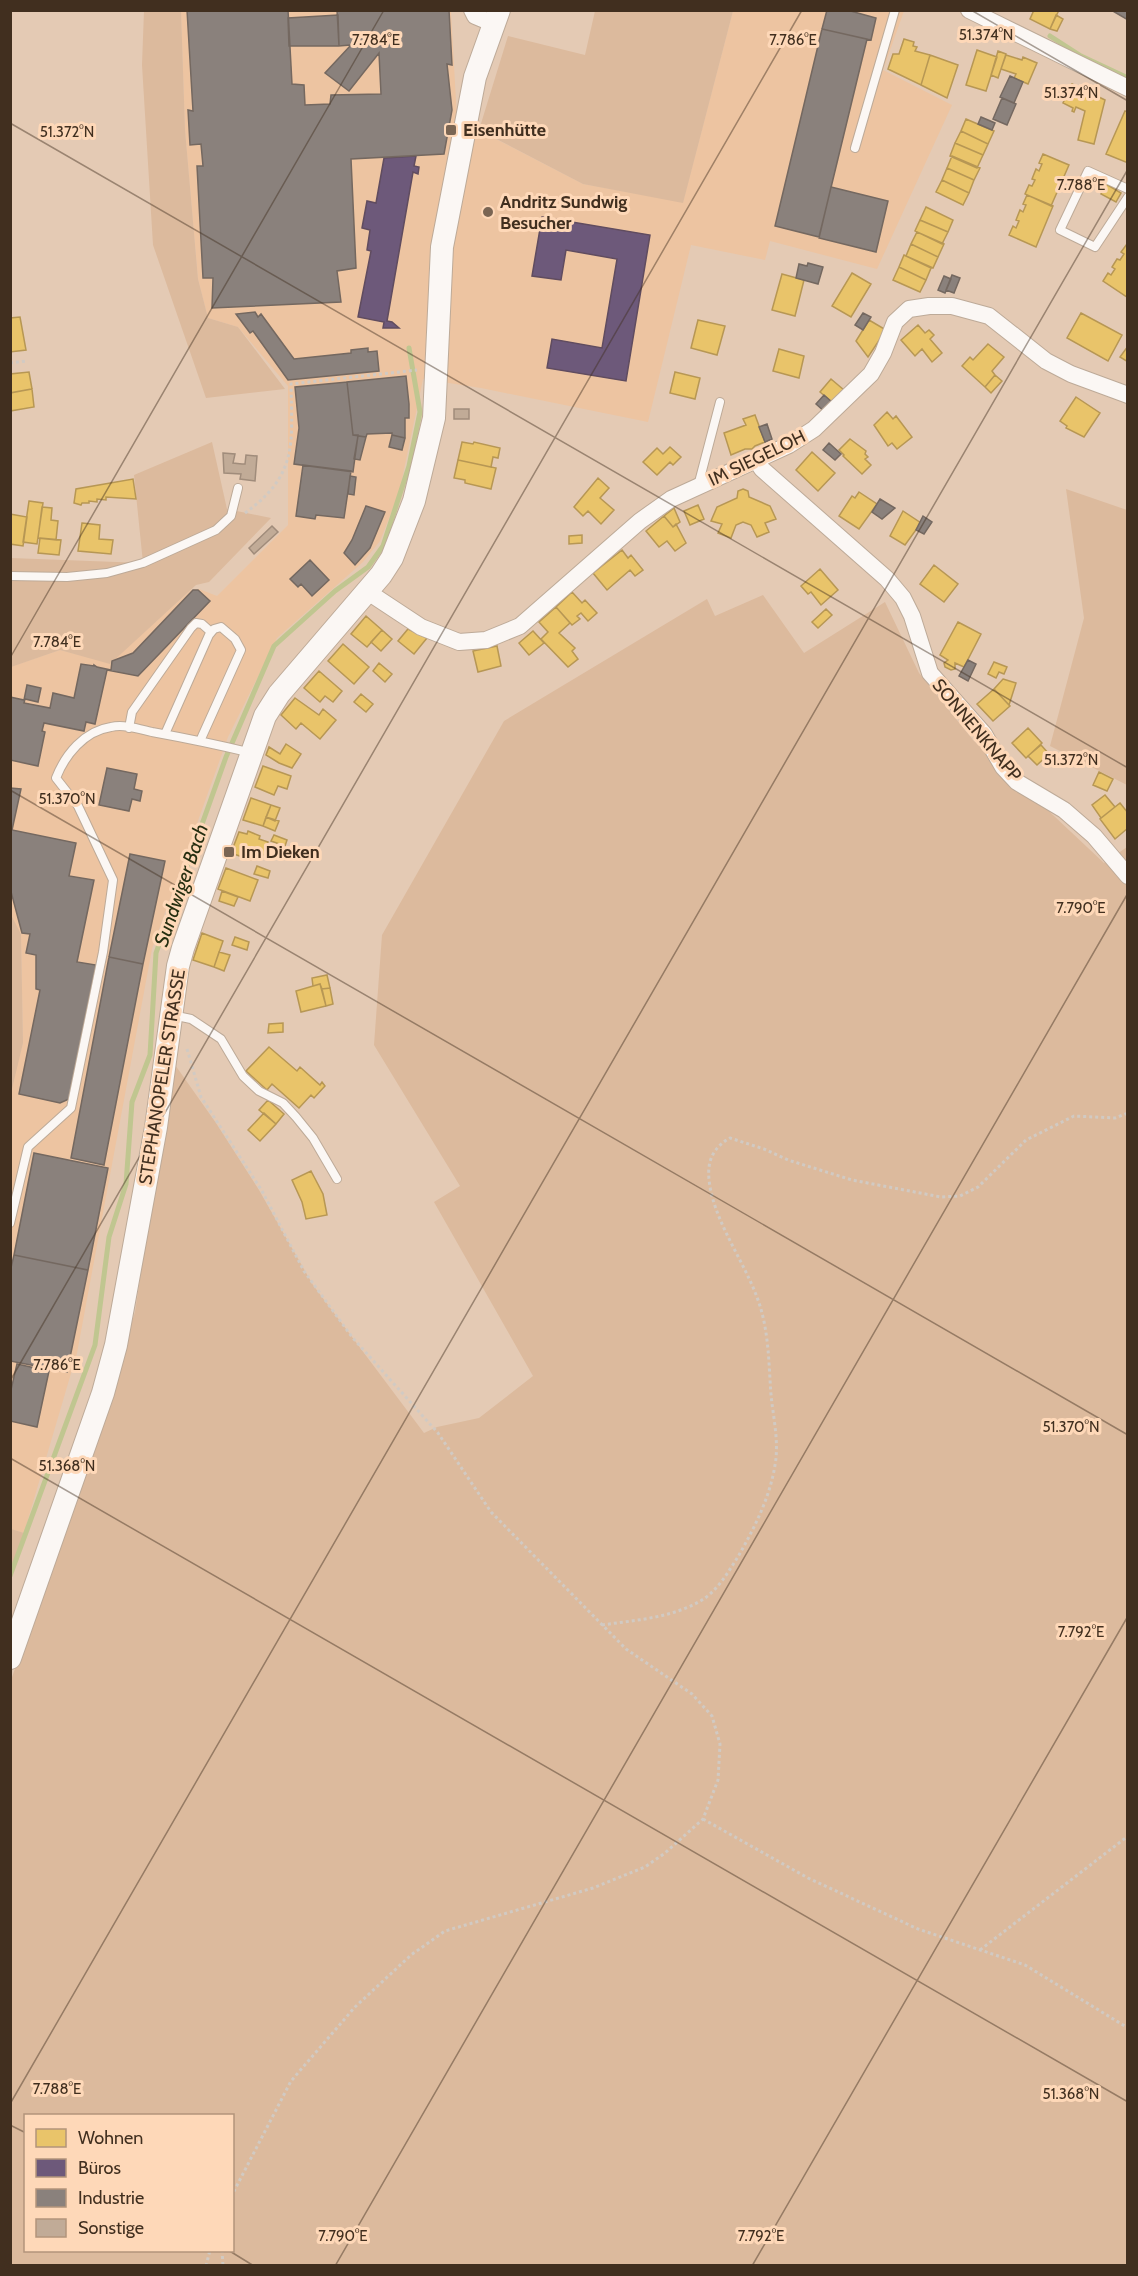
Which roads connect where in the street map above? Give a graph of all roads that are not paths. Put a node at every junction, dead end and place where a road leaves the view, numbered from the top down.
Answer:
1 (472, 10) edge
2 (895, 10) edge
3 (969, 10) edge
4 (497, 17) edge
5 (1128, 88) edge
6 (855, 148) dead end
7 (1128, 189) edge
8 (1128, 196) edge
9 (1128, 394) edge
10 (720, 402) dead end
11 (756, 460) junction
12 (698, 486) junction
13 (238, 488) dead end
14 (10, 576) edge
15 (368, 591) junction
16 (211, 632) junction
17 (129, 728) junction
18 (165, 734) junction
19 (200, 741) junction
20 (245, 752) junction
21 (1128, 876) edge
22 (171, 1023) junction
23 (337, 1179) dead end
24 (10, 1223) edge
25 (10, 1658) edge

1 - 4 street
2 - 6 lane
3 - 5 street
4 - 15 street, STEPHANOPELER STRASSE
7 - 8 lane
9 - 11 street, IM SIEGELOH
10 - 12 lane
11 - 12 street, IM SIEGELOH
11 - 21 street, SONNENKNAPP
12 - 15 street, IM SIEGELOH
13 - 14 lane
15 - 20 street, STEPHANOPELER STRASSE
16 - 17 lane
16 - 18 lane
16 - 19 lane
17 - 18 lane
17 - 24 lane
18 - 19 lane
19 - 20 lane
20 - 22 street, STEPHANOPELER STRASSE
22 - 23 lane
22 - 25 street, STEPHANOPELER STRASSE

